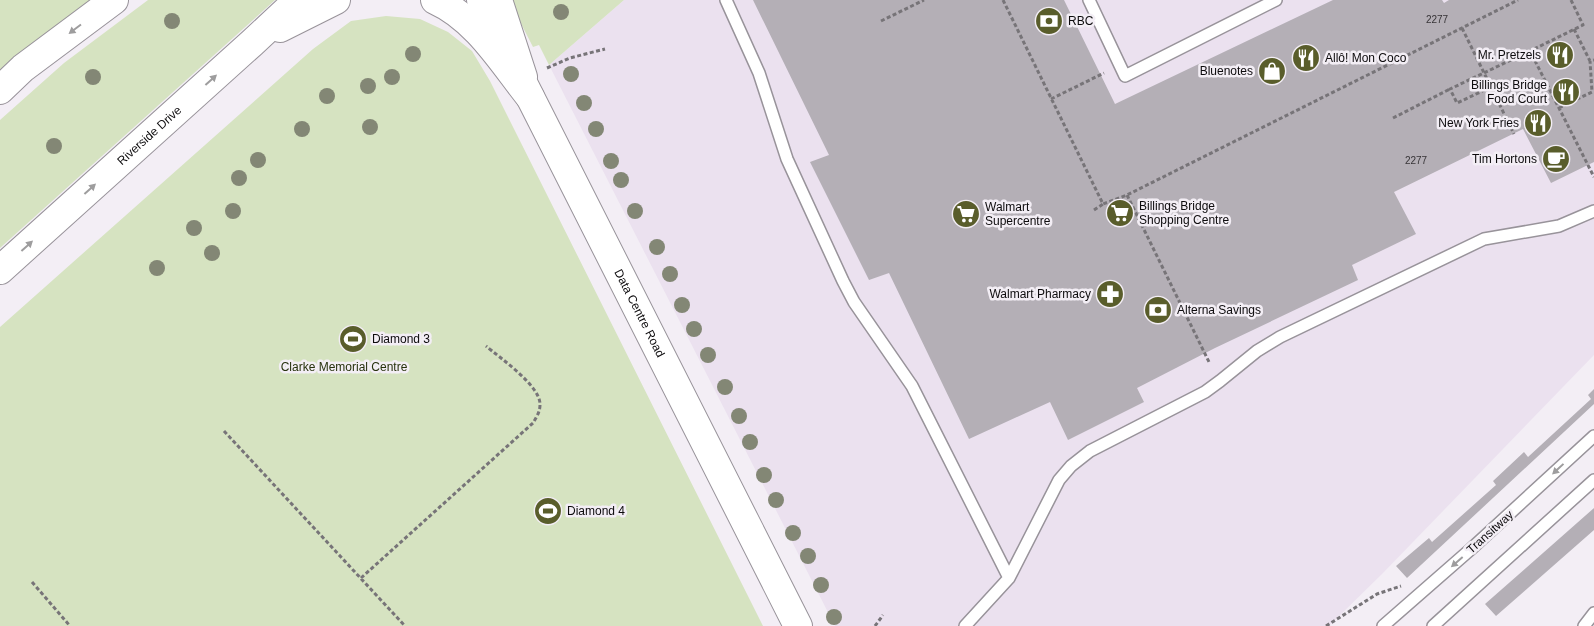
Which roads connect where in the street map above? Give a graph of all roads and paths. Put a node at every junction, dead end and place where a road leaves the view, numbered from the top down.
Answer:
1 (114, 0) edge
2 (298, 0) edge
3 (336, 0) edge
4 (435, 0) edge
5 (481, 0) edge
6 (498, 0) edge
7 (726, 0) edge
8 (924, 0) edge
9 (1003, 0) edge
10 (1089, 0) edge
11 (1276, 0) edge
12 (1506, 0) edge
13 (1518, 0) edge
14 (1571, 0) edge
15 (1509, 4) junction
16 (881, 21) dead end
17 (1462, 28) junction
18 (1574, 29) junction
19 (252, 43) junction
20 (606, 49) dead end
21 (1530, 51) junction
22 (1592, 60) edge
23 (1104, 73) dead end
24 (1491, 87) junction
25 (527, 88) junction
26 (1450, 89) junction
27 (0, 90) edge
28 (1051, 99) junction
29 (1559, 108) junction
30 (1393, 118) dead end
31 (1514, 134) dead end
32 (1594, 177) edge
33 (1127, 195) junction
34 (1103, 204) junction
35 (1094, 210) dead end
36 (1594, 211) edge
37 (0, 270) edge
38 (486, 346) dead end
39 (1209, 362) dead end
40 (224, 431) dead end
41 (1594, 436) edge
42 (1594, 480) edge
43 (361, 578) junction
44 (1010, 578) junction
45 (32, 582) dead end
46 (1404, 585) dead end
47 (1594, 613) edge
48 (883, 614) dead end
49 (70, 626) edge
50 (406, 626) edge
51 (798, 626) edge
52 (875, 626) edge
53 (965, 626) edge
54 (1326, 626) edge
55 (1383, 626) edge
56 (1433, 626) edge
57 (1584, 626) edge

1 -> 27 main road
2 - 19 main road, Riverside Drive
3 - 19 main road
4 - 25 main road
5 - 25 main road, Data Centre Road
6 - 25 main road
7 - 44 lane
8 - 16 path
9 - 28 path
10 - 11 lane
12 - 15 path
13 - 15 path
14 - 18 path
15 - 17 path
17 - 24 path
17 - 33 path
18 - 21 path
18 - 22 path
37 -> 19 main road, Riverside Drive
20 - 25 path
21 - 26 path
21 - 29 path
22 - 29 path
23 - 28 path
24 - 26 path
24 - 31 path
25 - 51 main road, Data Centre Road
26 - 30 path
28 - 34 path
29 - 32 path
33 - 34 path
33 - 39 path
34 - 35 path
36 - 44 lane
38 - 43 path
40 - 43 path
41 -> 55 lane, Transitway
42 - 56 lane
43 - 50 path
44 - 53 lane
45 - 49 path
46 - 54 path
47 - 57 lane
48 - 52 path

